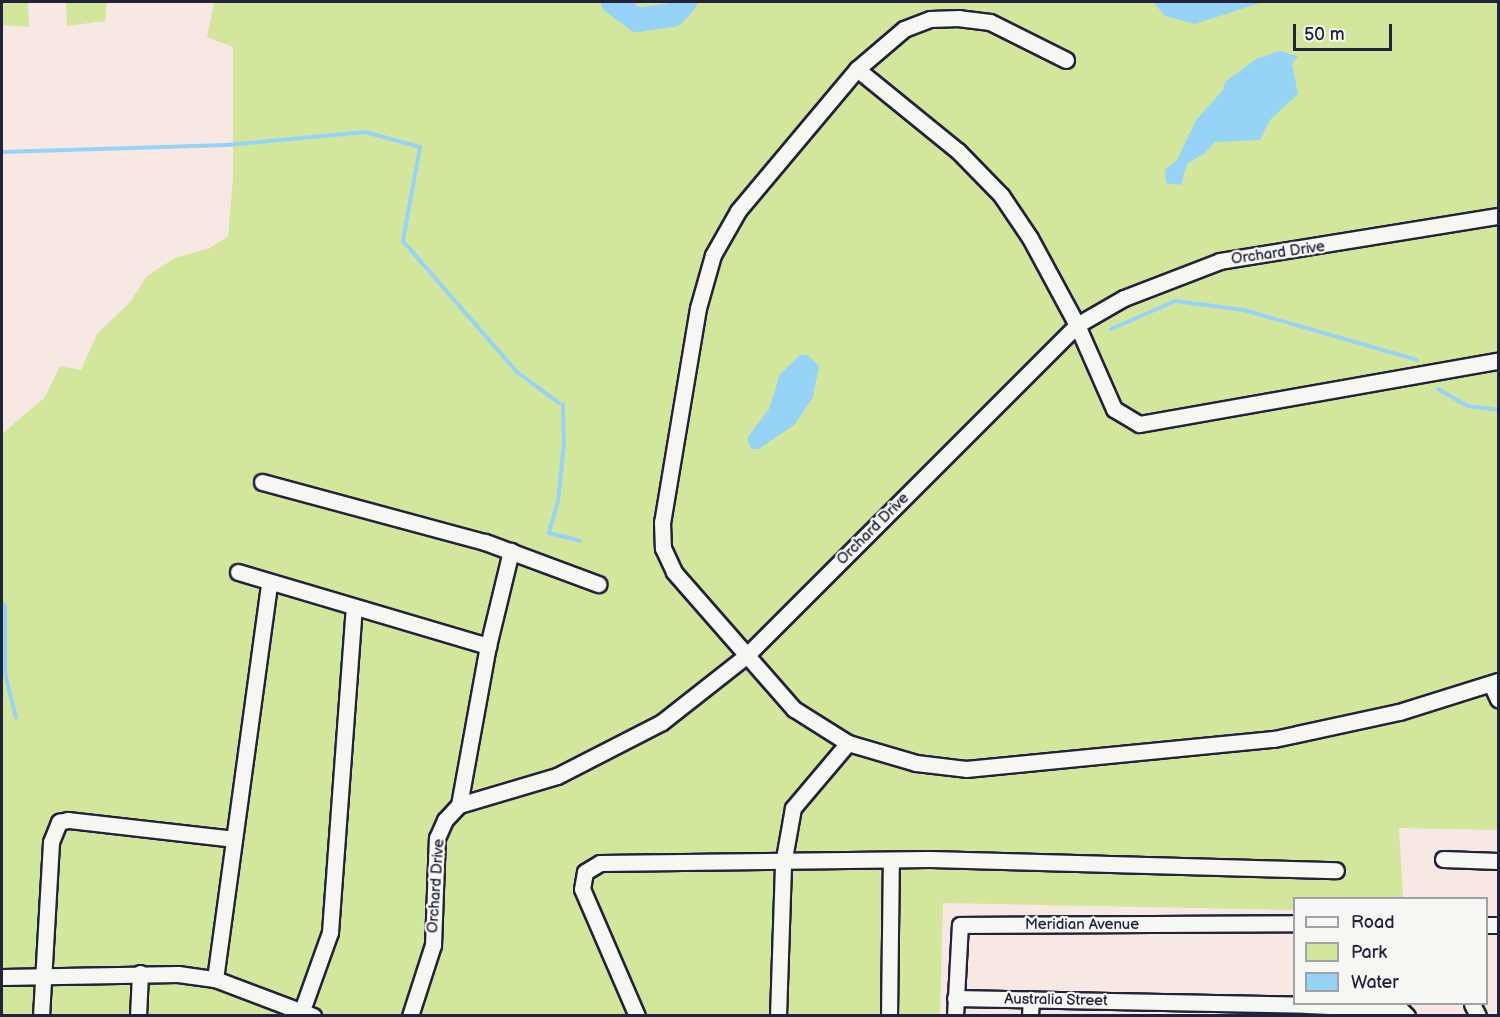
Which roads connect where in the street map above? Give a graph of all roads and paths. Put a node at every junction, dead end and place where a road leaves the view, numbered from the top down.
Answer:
1 (1066, 60) dead end
2 (856, 69) junction
3 (1498, 216) edge
4 (1077, 325) junction
5 (1498, 360) edge
6 (262, 482) dead end
7 (511, 551) junction
8 (238, 573) dead end
9 (269, 583) junction
10 (598, 584) dead end
11 (354, 608) junction
12 (488, 646) junction
13 (747, 656) junction
14 (1495, 683) edge
15 (1498, 699) edge
16 (848, 743) junction
17 (459, 806) junction
18 (234, 839) junction
19 (1443, 859) dead end
20 (891, 860) junction
21 (1498, 861) edge
22 (783, 864) junction
23 (1336, 870) dead end
24 (1293, 923) edge
25 (140, 973) junction
26 (41, 976) junction
27 (2, 977) edge
28 (214, 979) junction
29 (955, 998) junction
30 (1030, 999) junction
31 (1087, 999) junction
32 (1141, 1009) edge
33 (1195, 1009) edge
34 (1360, 1009) edge
35 (1256, 1010) edge
36 (1306, 1010) edge
37 (304, 1014) edge
38 (41, 1016) edge
39 (138, 1016) edge
40 (410, 1016) edge
41 (637, 1016) edge
42 (778, 1016) edge
43 (889, 1016) edge
44 (955, 1016) edge
45 (1030, 1016) edge
46 (1087, 1016) edge
47 (1407, 1016) edge

1 - 2 street
2 - 4 street
2 - 13 street
3 - 4 street, Orchard Drive
4 - 5 street
4 - 13 street, Orchard Drive
6 - 7 street
7 - 10 street
7 - 12 street
8 - 9 street
9 - 11 street
9 - 18 street
11 - 12 street
11 - 37 street
12 - 17 street
13 - 16 street
13 - 17 street, Orchard Drive
14 - 15 street
14 - 16 street
16 - 22 street
17 - 40 street, Orchard Drive
18 - 26 street
18 - 28 street
19 - 21 street
20 - 22 street
20 - 23 street
20 - 43 street
22 - 41 street
22 - 42 street
24 - 29 street, Meridian Avenue
25 - 26 street
25 - 28 street
25 - 39 street
26 - 27 street
26 - 38 street
28 - 37 street
29 - 30 street, Australia Street
29 - 44 street, Meridian Avenue
30 - 31 street, Australia Street
30 - 45 street
31 - 32 street, Australia Street
31 - 46 street
32 - 33 street, Australia Street
33 - 35 street, Australia Street
34 - 36 street, Australia Street
34 - 47 street, Australia Street
35 - 36 street, Australia Street

